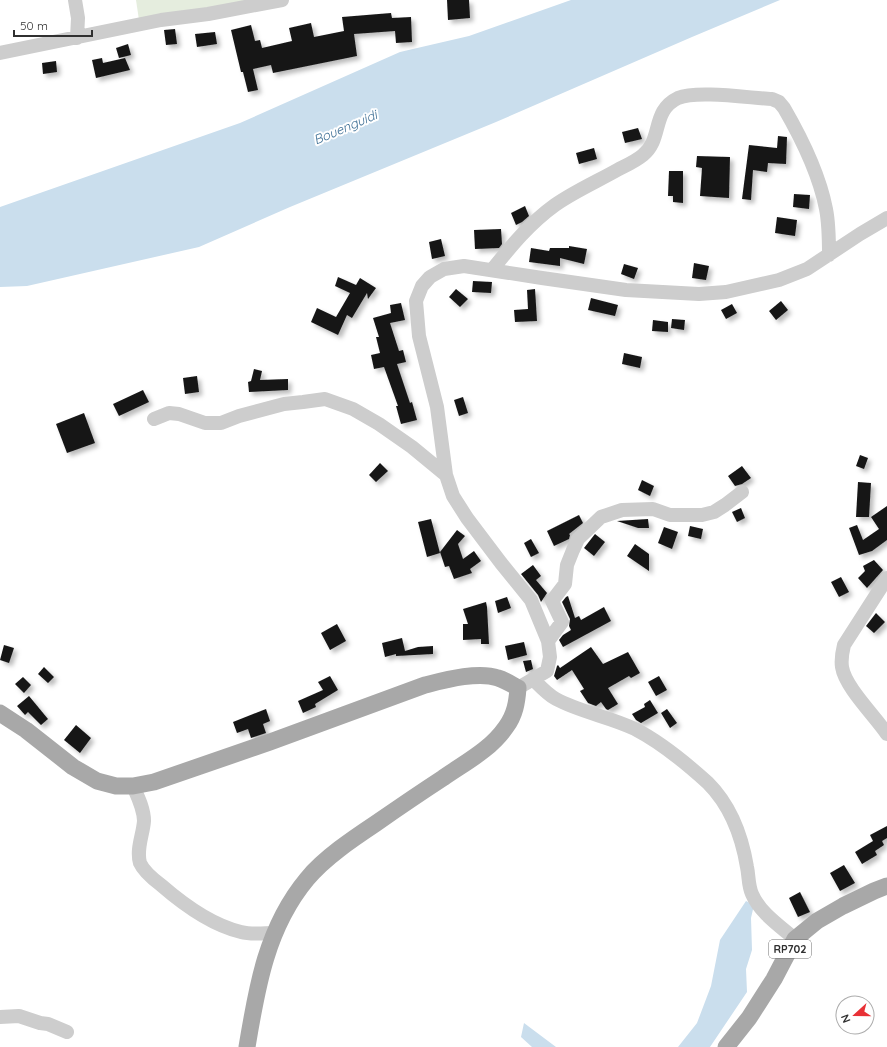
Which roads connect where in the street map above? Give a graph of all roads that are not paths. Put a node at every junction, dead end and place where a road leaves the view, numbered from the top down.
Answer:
1 (75, 0) edge
2 (282, 0) edge
3 (77, 38) junction
4 (0, 53) edge
5 (887, 218) edge
6 (829, 255) junction
7 (492, 270) junction
8 (154, 419) dead end
9 (446, 475) junction
10 (742, 492) dead end
11 (887, 578) edge
12 (548, 641) junction
13 (533, 679) junction
14 (518, 688) junction
15 (0, 713) edge
16 (887, 734) edge
17 (133, 786) junction
18 (887, 886) edge
19 (275, 933) junction
20 (795, 939) junction
21 (0, 1017) edge
22 (67, 1032) dead end
23 (247, 1047) edge
24 (726, 1047) edge

1 - 3 street
2 - 3 street
3 - 4 street
5 - 6 street
6 - 7 street
6 - 7 street
7 - 9 street
8 - 9 street
9 - 12 street
10 - 12 street
11 - 16 street
12 - 13 street
13 - 14 street
13 - 20 street
14 - 17 main road
14 - 19 main road
15 - 17 main road
17 - 19 street
18 - 20 main road, RP702
19 - 23 main road
20 - 24 main road, RP702
21 - 22 street

